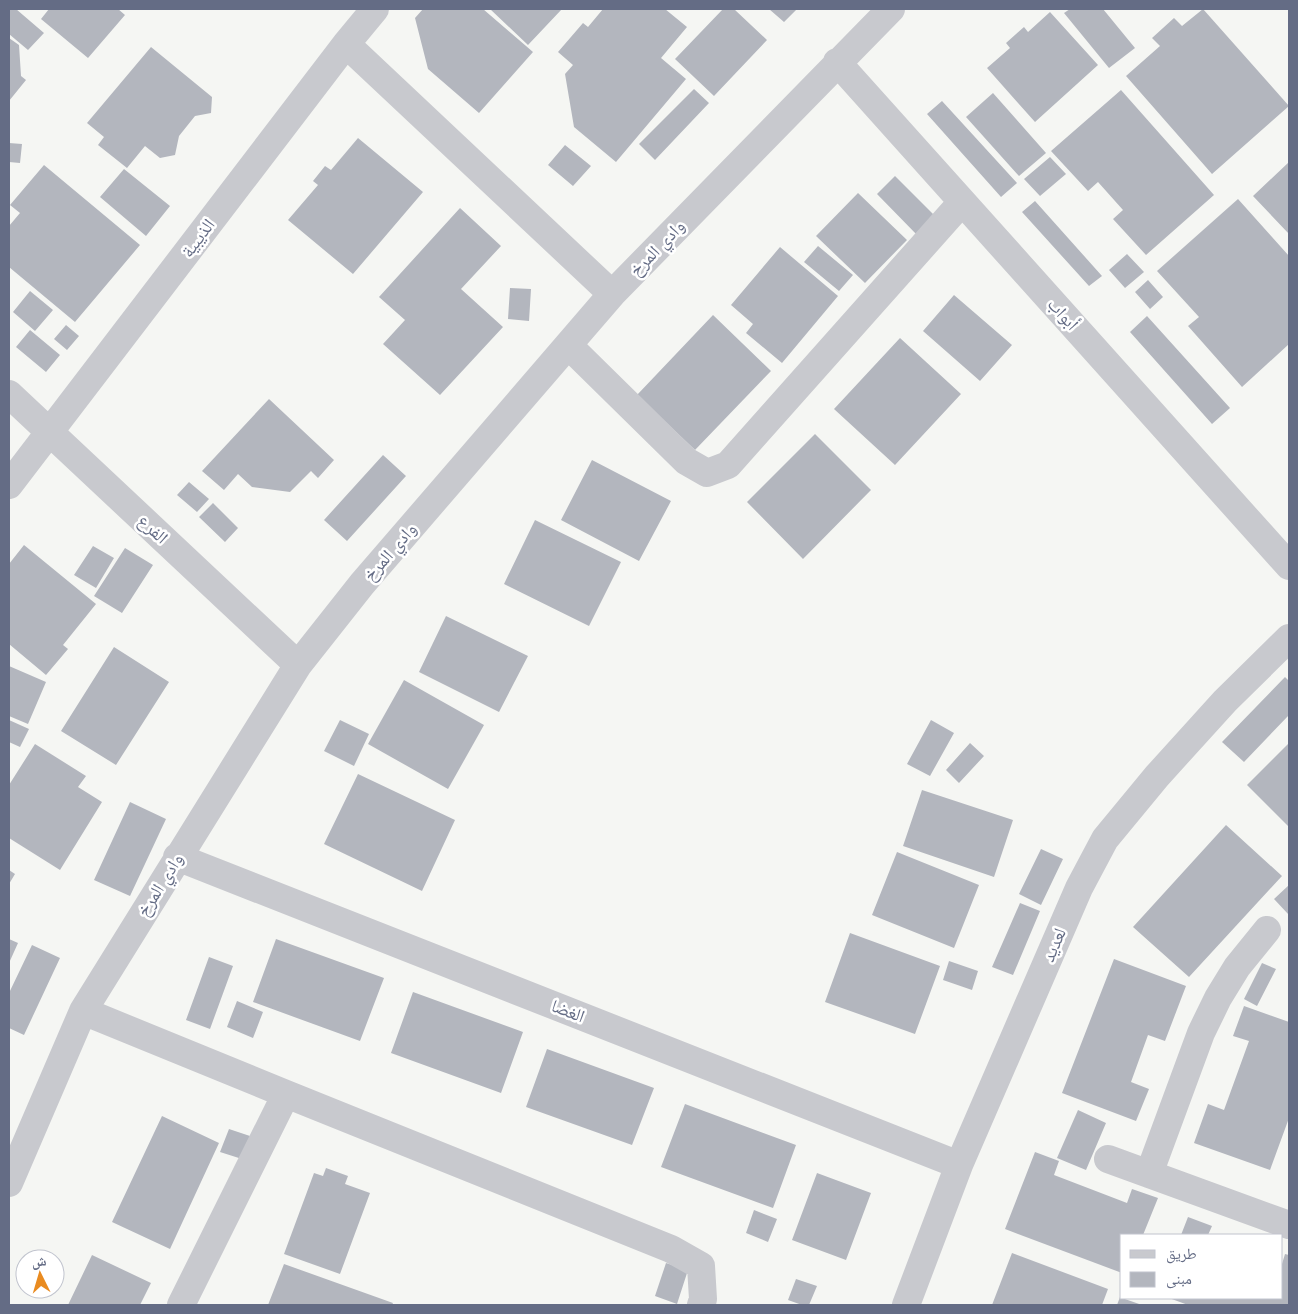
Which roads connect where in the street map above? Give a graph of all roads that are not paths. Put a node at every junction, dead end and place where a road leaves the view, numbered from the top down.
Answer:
1 (375, 9) edge
2 (891, 9) edge
3 (346, 44) junction
4 (837, 62) junction
5 (962, 202) junction
6 (612, 294) junction
7 (568, 344) junction
8 (9, 394) edge
9 (50, 432) junction
10 (9, 485) edge
11 (1289, 566) edge
12 (1289, 638) edge
13 (298, 665) junction
14 (177, 857) junction
15 (1267, 930) dead end
16 (83, 1010) junction
17 (286, 1094) junction
18 (1108, 1159) dead end
19 (959, 1165) junction
20 (1149, 1174) junction
21 (9, 1182) edge
22 (1289, 1225) edge
23 (181, 1305) edge
24 (701, 1305) edge
25 (906, 1305) edge

1 - 3 street, الذيبية
2 - 4 street, وادي المرخ
3 - 6 street
3 - 9 street, الذيبية
4 - 5 street, أبواب
4 - 6 street, وادي المرخ
5 - 7 street
5 - 11 street, أبواب
6 - 7 street, وادي المرخ
7 - 13 street, وادي المرخ
8 - 9 street, الفرع
9 - 10 street, الذيبية
9 - 13 street, الفرع
12 - 19 street, لعديد
13 - 14 street, وادي المرخ
14 - 16 street, وادي المرخ
14 - 19 street, الغضا
15 - 20 street
16 - 17 street
16 - 21 street, وادي المرخ
17 - 23 street
17 - 24 street
18 - 20 street
19 - 25 street, لعديد
20 - 22 street

